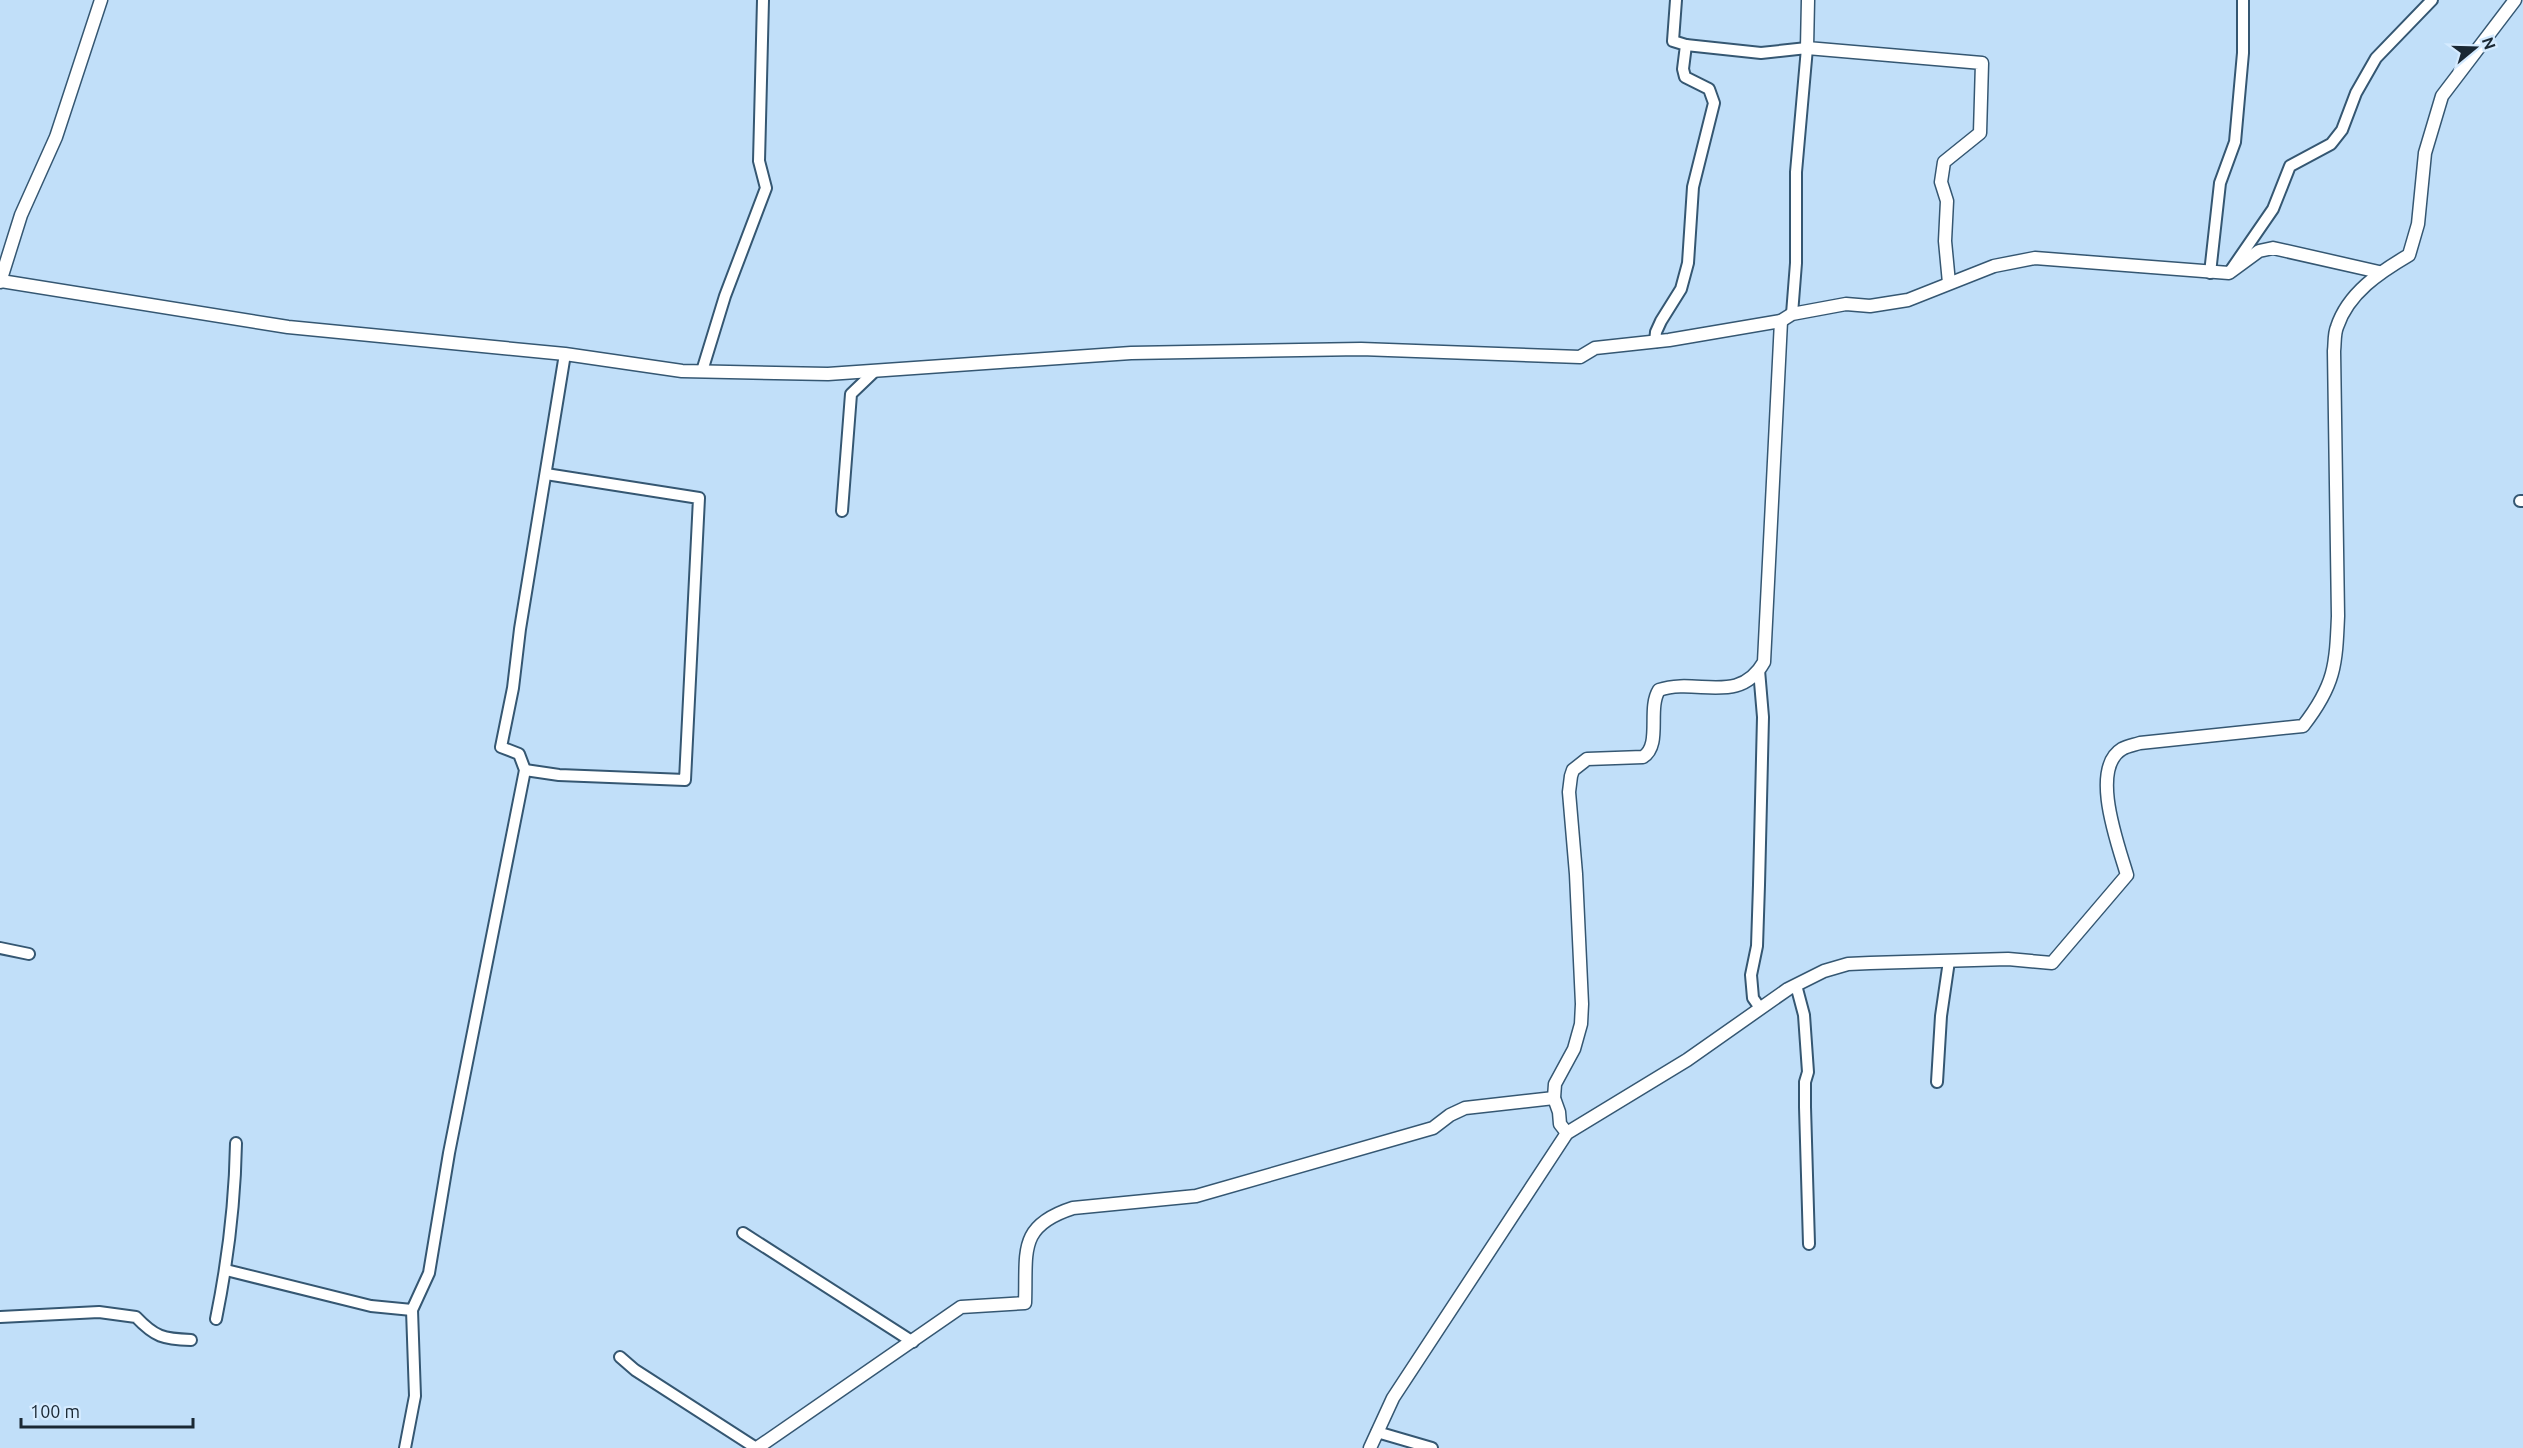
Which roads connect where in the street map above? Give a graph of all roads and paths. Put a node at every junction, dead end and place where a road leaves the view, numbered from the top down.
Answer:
1 (101, 0) edge
2 (763, 0) edge
3 (1676, 0) edge
4 (1808, 0) edge
5 (2243, 0) edge
6 (2432, 0) edge
7 (2514, 0) edge
8 (1686, 45) junction
9 (1807, 48) junction
10 (2379, 272) junction
11 (2210, 273) junction
12 (2229, 273) junction
13 (1, 281) edge
14 (1949, 283) junction
15 (1787, 317) junction
16 (1655, 342) junction
17 (565, 354) junction
18 (702, 371) junction
19 (874, 372) junction
20 (546, 474) junction
21 (842, 511) dead end
22 (1759, 670) junction
23 (525, 770) junction
24 (0, 948) edge
25 (29, 954) dead end
26 (1949, 961) junction
27 (1796, 985) junction
28 (1760, 1008) junction
29 (1937, 1082) dead end
30 (1554, 1098) junction
31 (1567, 1133) junction
32 (236, 1143) dead end
33 (743, 1233) dead end
34 (1809, 1244) dead end
35 (226, 1270) junction
36 (412, 1310) junction
37 (0, 1317) edge
38 (216, 1319) dead end
39 (190, 1340) dead end
40 (913, 1342) junction
41 (620, 1357) dead end
42 (1377, 1432) junction
43 (405, 1448) edge
44 (756, 1448) edge
45 (1370, 1448) edge
46 (1432, 1448) edge

1 - 13 street
2 - 18 street
3 - 8 street
4 - 9 street
5 - 11 street
6 - 12 street
7 - 10 street
8 - 9 street
8 - 16 street
9 - 14 street
9 - 15 street
10 - 12 street
10 - 26 street
11 - 12 street
11 - 14 street
13 - 17 street
14 - 15 street
15 - 16 street
15 - 22 street
16 - 19 street
17 - 18 street
17 - 20 street
18 - 19 street
19 - 21 street
20 - 23 street
20 - 23 street
22 - 28 street
22 - 30 street
23 - 36 street
24 - 25 street
26 - 27 street
26 - 29 street
27 - 28 street
27 - 34 street
28 - 31 street
30 - 31 street
30 - 40 street
31 - 42 street
32 - 35 street
33 - 40 street
35 - 36 street
35 - 38 street
36 - 43 street
37 - 39 street
40 - 44 street
41 - 44 street
42 - 45 street
42 - 46 street

